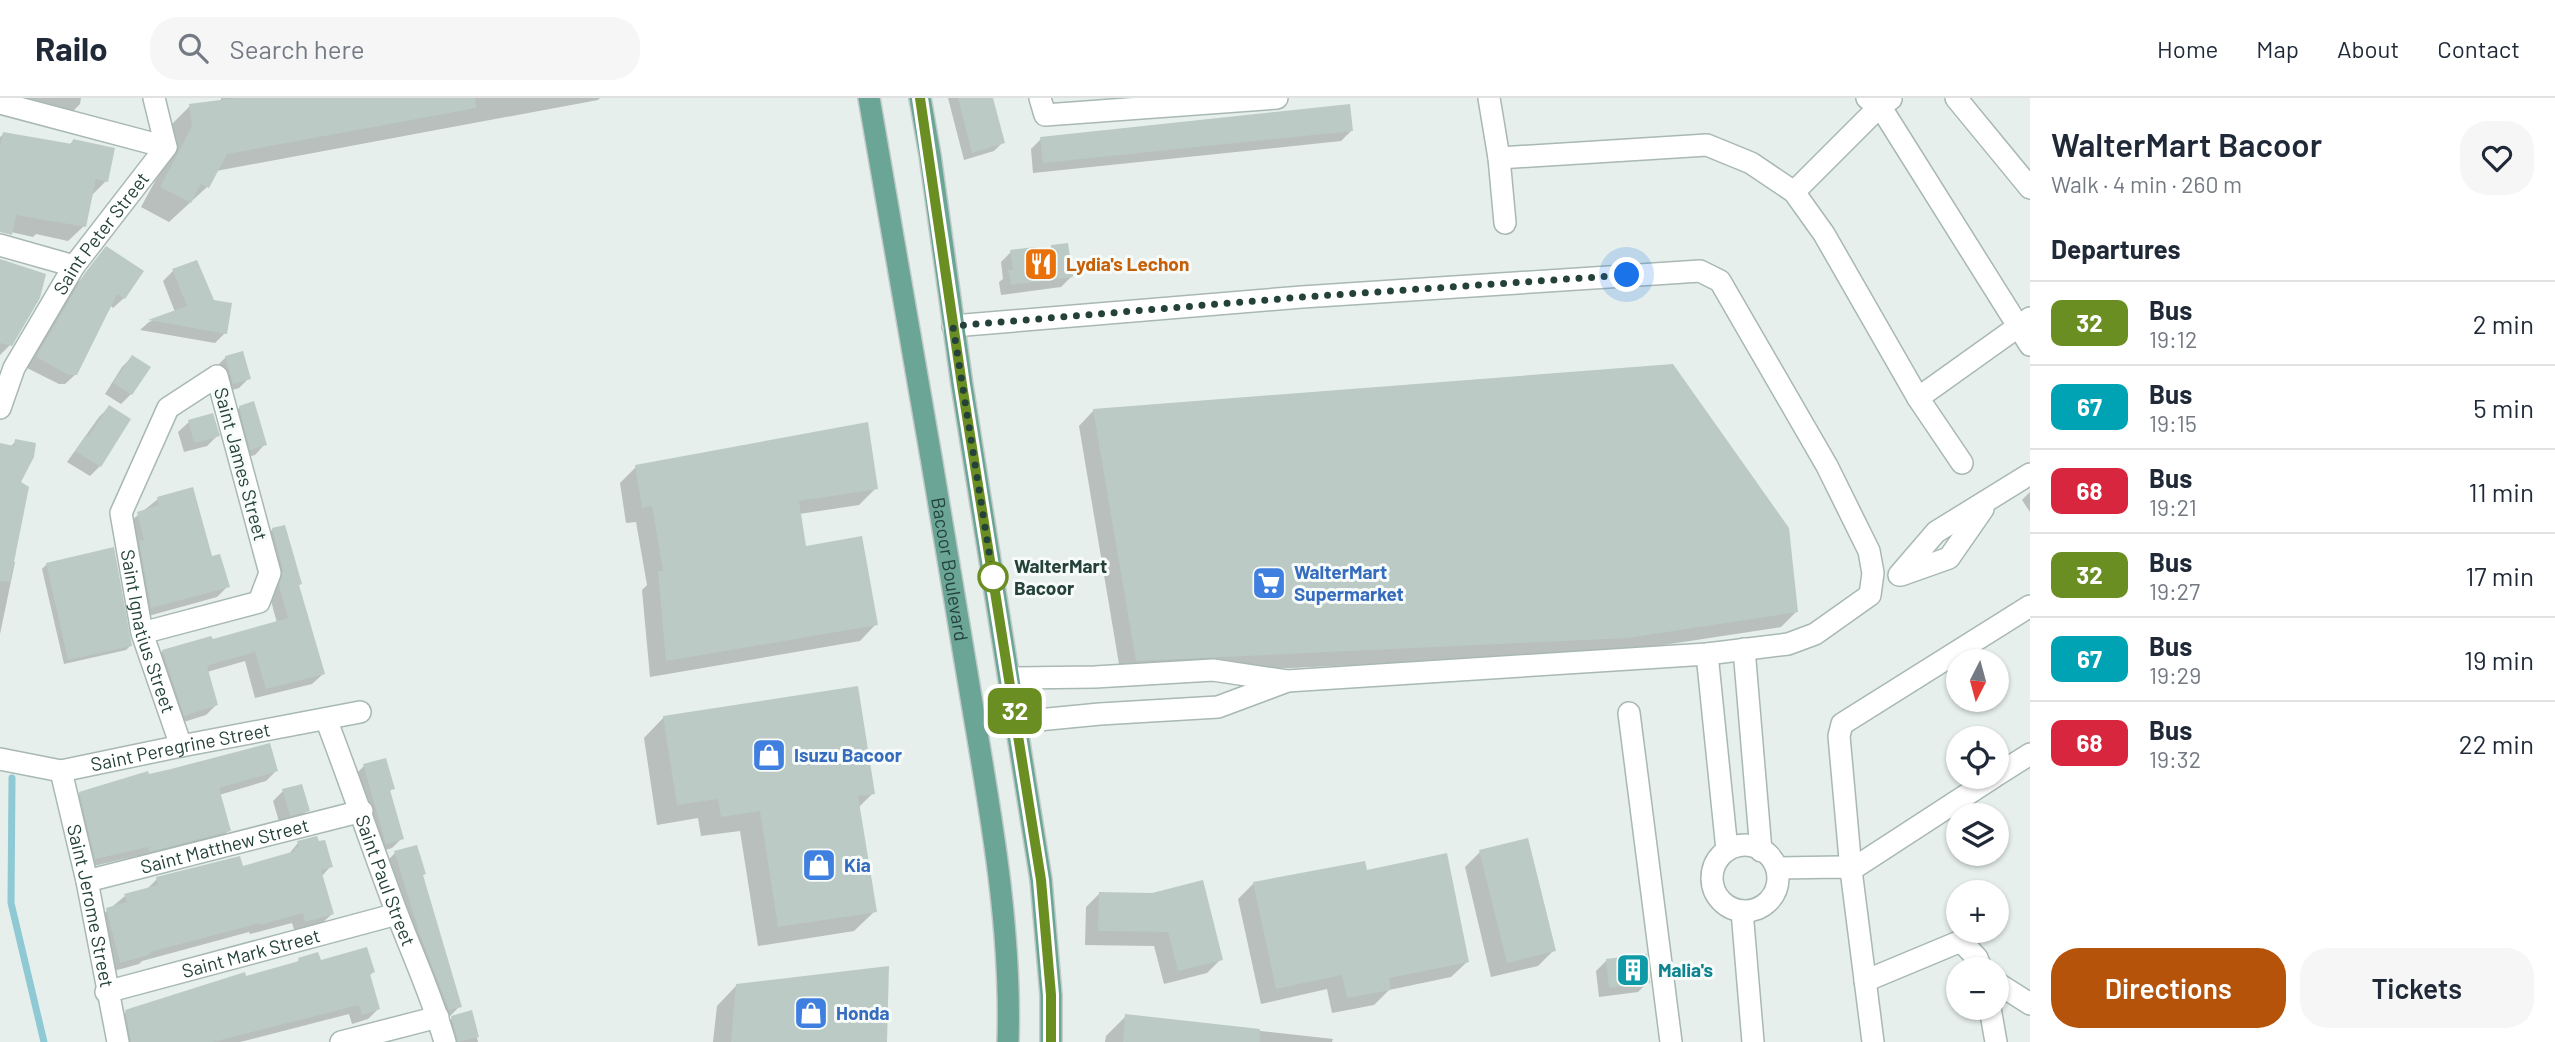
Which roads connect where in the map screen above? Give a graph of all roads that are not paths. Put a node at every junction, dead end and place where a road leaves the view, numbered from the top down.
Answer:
1 (154, 98) edge
2 (869, 98) edge
3 (920, 98) edge
4 (1275, 98) edge
5 (1489, 98) edge
6 (1956, 98) edge
7 (1880, 101) edge
8 (1157, 102) edge
9 (0, 103) edge
10 (1043, 107) edge
11 (166, 147) junction
12 (1499, 158) junction
13 (2030, 188) edge
14 (1794, 192) junction
15 (1505, 223) dead end
16 (0, 245) edge
17 (74, 266) junction
18 (2024, 323) edge
19 (953, 326) junction
20 (2030, 345) edge
21 (7, 366) edge
22 (1918, 398) junction
23 (0, 408) edge
24 (1962, 463) dead end
25 (2030, 474) edge
26 (121, 513) joint
27 (1870, 595) junction
28 (2030, 606) edge
29 (142, 633) junction
30 (1744, 649) junction
31 (1707, 654) junction
32 (1170, 673) junction
33 (1010, 678) junction
34 (1287, 681) junction
35 (1173, 710) junction
36 (360, 712) dead end
37 (1629, 713) dead end
38 (326, 719) junction
39 (1017, 722) junction
40 (181, 746) junction
41 (2030, 754) edge
42 (0, 759) edge
43 (2009, 767) edge
44 (61, 771) junction
45 (1975, 789) edge
46 (362, 811) junction
47 (1727, 850) junction
48 (1761, 851) junction
49 (1777, 868) junction
50 (1851, 870) junction
51 (87, 881) junction
52 (1742, 911) junction
53 (397, 914) junction
54 (1976, 957) edge
55 (1865, 981) junction
56 (2009, 991) edge
57 (106, 992) junction
58 (2030, 1004) edge
59 (438, 1017) junction
60 (1992, 1020) edge
61 (118, 1042) edge
62 (341, 1042) edge
63 (445, 1042) edge
64 (1008, 1042) edge
65 (1051, 1042) edge
66 (1671, 1042) edge
67 (1753, 1042) edge
68 (1873, 1042) edge
69 (1996, 1042) edge

1 - 11 street
2 - 64 main road, Bacoor Boulevard
3 - 19 main road
4 - 8 street
5 - 12 street
6 - 13 street
7 - 14 street
7 - 18 street
8 - 10 street
9 - 11 street
11 - 17 street, Saint Peter Street
12 - 14 street
12 - 15 street
14 - 22 street
16 - 17 street
17 - 21 street, Saint Peter Street
18 - 20 street
18 - 22 street
19 - 27 street
19 - 33 main road
21 - 23 street, Saint Peter Street
22 - 24 street
25 - 27 street
26 - 29 street, Saint Ignatius Street
26 - 29 street, Saint James Street
27 - 30 street
28 - 50 street
29 - 40 street, Saint Ignatius Street
30 - 31 street
30 - 48 street
31 - 34 street
31 - 47 street
32 - 33 street
32 - 34 street
32 - 35 street
33 - 39 main road
34 - 35 street
35 - 39 street
36 - 38 street, Saint Peregrine Street
37 - 66 street
38 - 40 street, Saint Peregrine Street
38 - 46 street, Saint Paul Street
39 - 65 main road
40 - 44 street, Saint Peregrine Street
41 - 43 street
42 - 44 street, Saint Peregrine Street
44 - 51 street, Saint Jerome Street
45 - 50 street
46 - 51 street, Saint Matthew Street
46 - 53 street, Saint Paul Street
47 - 48 street
47 - 52 street
48 - 49 street
49 - 50 street
49 - 52 street
50 - 55 street
51 - 57 street, Saint Jerome Street
52 - 67 street
53 - 57 street, Saint Mark Street
53 - 59 street, Saint Paul Street
54 - 55 street
55 - 68 street
56 - 58 street
57 - 61 street, Saint Jerome Street
59 - 62 street
59 - 63 street, Saint Paul Street
60 - 69 street

